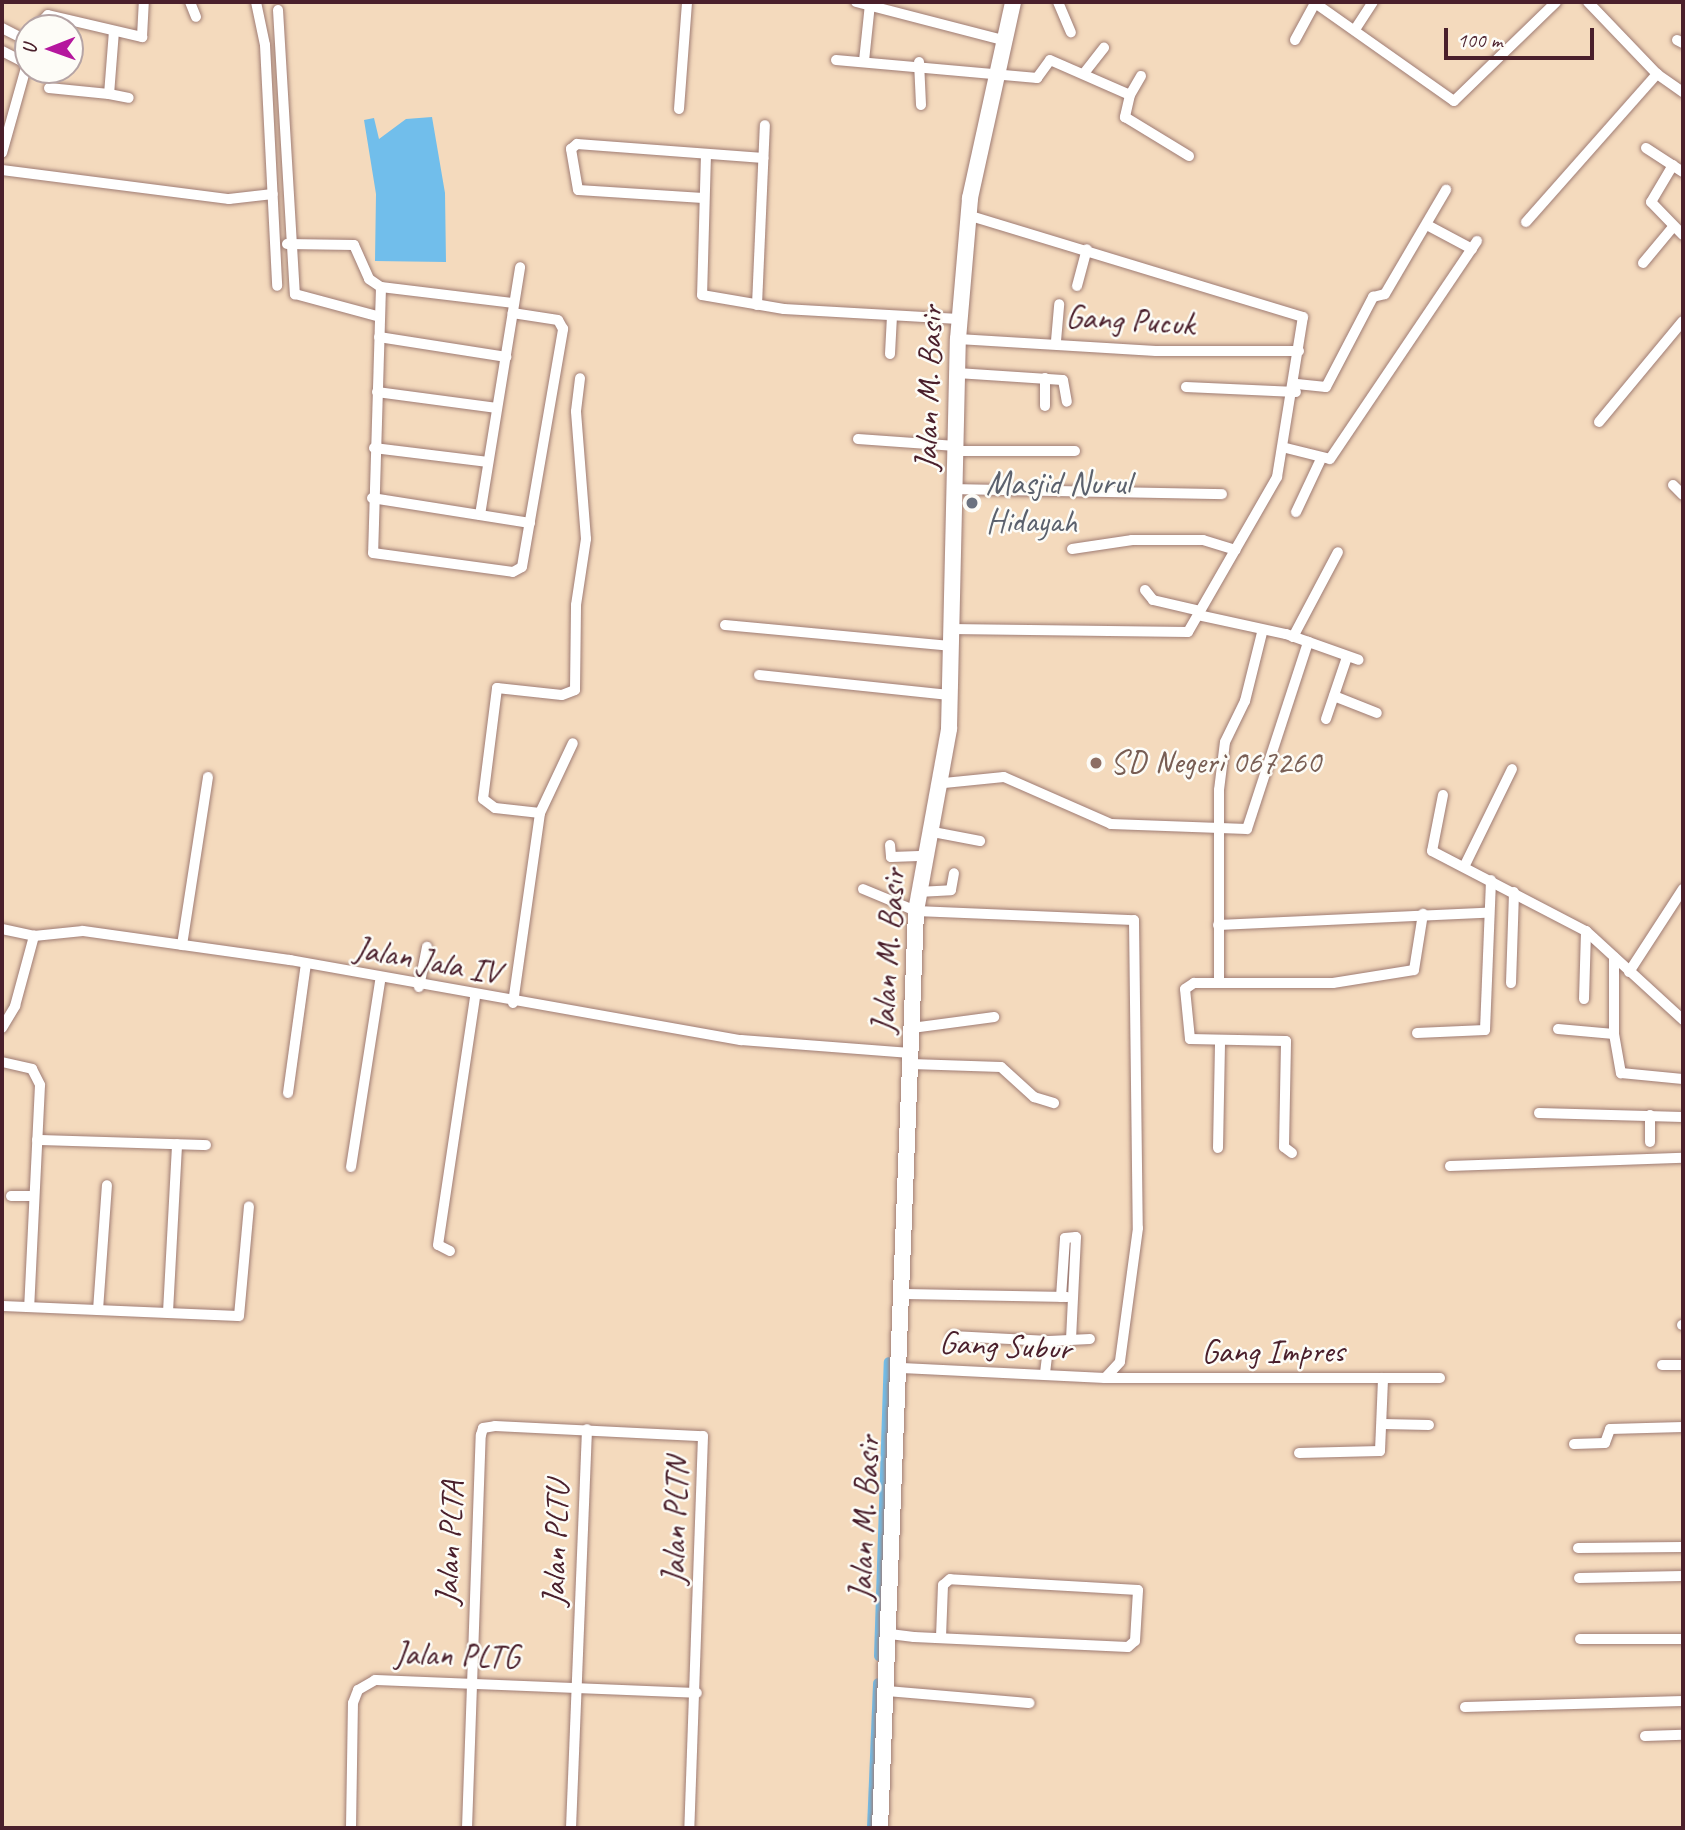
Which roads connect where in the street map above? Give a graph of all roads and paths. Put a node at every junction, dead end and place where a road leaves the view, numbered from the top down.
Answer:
1 (144, 2) edge
2 (190, 2) edge
3 (256, 2) edge
4 (687, 2) edge
5 (856, 2) edge
6 (1013, 2) edge
7 (1053, 2) edge
8 (1058, 2) edge
9 (1314, 2) edge
10 (1373, 2) edge
11 (1556, 2) edge
12 (1588, 2) edge
13 (870, 4) junction
14 (278, 10) dead end
15 (196, 17) dead end
16 (84, 24) edge
17 (1356, 28) junction
18 (4, 29) edge
19 (114, 31) junction
20 (1071, 32) dead end
21 (1003, 40) junction
22 (1295, 40) dead end
23 (271, 46) junction
24 (1104, 48) dead end
25 (2, 49) edge
26 (836, 60) dead end
27 (864, 61) junction
28 (919, 62) junction
29 (996, 69) junction
30 (1085, 72) junction
31 (1657, 74) junction
32 (1141, 76) dead end
33 (48, 88) dead end
34 (1683, 92) edge
35 (108, 94) junction
36 (1130, 95) junction
37 (129, 98) dead end
38 (921, 106) dead end
39 (679, 108) dead end
40 (765, 125) dead end
41 (1646, 148) dead end
42 (2, 153) edge
43 (706, 154) junction
44 (1189, 156) dead end
45 (763, 158) junction
46 (1673, 165) junction
47 (2, 170) edge
48 (1683, 172) edge
49 (1446, 190) dead end
50 (273, 194) junction
51 (703, 198) junction
52 (968, 215) junction
53 (1525, 222) dead end
54 (1427, 225) junction
55 (1672, 227) junction
56 (1683, 235) edge
57 (287, 244) junction
58 (1087, 248) junction
59 (1643, 263) dead end
60 (520, 267) dead end
61 (277, 286) dead end
62 (1076, 286) dead end
63 (382, 287) junction
64 (1059, 304) dead end
65 (757, 305) junction
66 (514, 308) junction
67 (380, 317) junction
68 (892, 319) junction
69 (959, 319) junction
70 (1683, 321) edge
71 (379, 337) junction
72 (958, 339) junction
73 (1056, 341) junction
74 (1299, 351) junction
75 (890, 354) dead end
76 (506, 357) junction
77 (957, 373) junction
78 (580, 378) dead end
79 (1045, 379) junction
80 (1186, 387) dead end
81 (1296, 388) junction
82 (377, 392) junction
83 (1067, 402) dead end
84 (1045, 406) dead end
85 (497, 408) junction
86 (1599, 422) dead end
87 (858, 439) dead end
88 (374, 447) junction
89 (956, 448) junction
90 (1286, 448) junction
91 (1075, 451) dead end
92 (1320, 461) junction
93 (488, 462) junction
94 (1673, 485) dead end
95 (955, 489) junction
96 (1222, 494) dead end
97 (1683, 495) edge
98 (372, 498) junction
99 (1296, 512) dead end
100 (480, 515) junction
101 (530, 523) junction
102 (1072, 549) dead end
103 (1235, 550) junction
104 (1338, 552) dead end
105 (1145, 590) dead end
106 (1199, 613) junction
107 (725, 625) dead end
108 (950, 629) junction
109 (1262, 633) junction
110 (1293, 637) junction
111 (1308, 642) junction
112 (950, 646) junction
113 (1346, 660) junction
114 (1359, 660) dead end
115 (759, 675) dead end
116 (949, 695) junction
117 (1334, 696) junction
118 (1377, 713) dead end
119 (1326, 719) dead end
120 (573, 743) dead end
121 (1512, 769) dead end
122 (208, 777) dead end
123 (944, 783) junction
124 (1443, 795) dead end
125 (540, 813) junction
126 (1215, 830) junction
127 (933, 832) junction
128 (980, 841) dead end
129 (890, 845) dead end
130 (926, 856) junction
131 (1464, 867) junction
132 (954, 873) dead end
133 (1491, 880) junction
134 (863, 889) dead end
135 (1683, 889) edge
136 (918, 892) junction
137 (1514, 892) junction
138 (916, 911) junction
139 (1486, 913) junction
140 (1423, 914) junction
141 (1217, 925) junction
142 (2, 929) edge
143 (1586, 931) junction
144 (34, 936) junction
145 (182, 945) junction
146 (427, 947) dead end
147 (1614, 957) junction
148 (306, 964) junction
149 (1629, 972) junction
150 (380, 981) junction
151 (1219, 983) junction
152 (1511, 984) dead end
153 (419, 987) junction
154 (475, 996) junction
155 (1584, 999) dead end
156 (513, 1003) junction
157 (994, 1017) dead end
158 (1683, 1020) edge
159 (2, 1028) edge
160 (912, 1028) junction
161 (1558, 1030) dead end
162 (1417, 1033) dead end
163 (1614, 1034) junction
164 (1220, 1042) junction
165 (911, 1059) junction
166 (2, 1062) edge
167 (1683, 1079) edge
168 (288, 1093) dead end
169 (1054, 1103) dead end
170 (1539, 1113) dead end
171 (1650, 1115) junction
172 (1683, 1116) edge
173 (37, 1140) junction
174 (1650, 1142) dead end
175 (177, 1144) junction
176 (206, 1145) dead end
177 (1219, 1148) dead end
178 (1292, 1153) dead end
179 (1683, 1158) edge
180 (1450, 1166) dead end
181 (351, 1167) dead end
182 (107, 1185) dead end
183 (11, 1196) dead end
184 (34, 1196) junction
185 (249, 1206) dead end
186 (450, 1251) dead end
187 (905, 1294) junction
188 (1061, 1297) junction
189 (1074, 1297) junction
190 (2, 1306) edge
191 (29, 1307) junction
192 (98, 1311) junction
193 (168, 1312) junction
194 (952, 1336) dead end
195 (1090, 1339) dead end
196 (1071, 1340) junction
197 (1049, 1341) junction
198 (1662, 1365) dead end
199 (1683, 1365) edge
200 (902, 1368) junction
201 (1045, 1373) junction
202 (1105, 1378) junction
203 (1383, 1378) junction
204 (1440, 1378) dead end
205 (1383, 1424) junction
206 (1429, 1425) dead end
207 (1683, 1427) edge
208 (483, 1428) joint
209 (587, 1429) junction
210 (1574, 1444) dead end
211 (1299, 1453) dead end
212 (1683, 1547) edge
213 (1578, 1548) dead end
214 (1683, 1576) edge
215 (1579, 1578) dead end
216 (890, 1634) junction
217 (941, 1637) junction
218 (1580, 1639) dead end
219 (1683, 1639) edge
220 (470, 1680) junction
221 (577, 1687) junction
222 (886, 1691) junction
223 (697, 1693) junction
224 (1683, 1701) edge
225 (1029, 1703) dead end
226 (1465, 1707) dead end
227 (1683, 1735) edge
228 (1645, 1736) dead end
229 (351, 1828) edge
230 (467, 1828) edge
231 (571, 1828) edge
232 (690, 1828) edge
233 (880, 1828) edge

1 - 19 street
2 - 15 street
3 - 23 street
4 - 39 street
5 - 13 street
6 - 21 main road, Jalan M. Basir
7 - 8 street
8 - 20 street
9 - 17 street
9 - 22 street
10 - 17 street
11 - 17 street
12 - 31 street
13 - 21 street
13 - 27 street
14 - 23 street
16 - 19 street
18 - 25 street
19 - 35 street
21 - 29 main road, Jalan M. Basir
23 - 50 street
23 - 57 street
24 - 30 street
25 - 42 street
26 - 27 street
27 - 28 street
28 - 29 street
28 - 38 street
29 - 30 street
29 - 52 main road, Jalan M. Basir
30 - 36 street
31 - 34 street
31 - 53 street
32 - 36 street
33 - 35 street
35 - 37 street
36 - 44 street
40 - 45 street
41 - 46 street
43 - 45 street
43 - 51 street
43 - 51 street
45 - 65 street
46 - 48 street
46 - 55 street
47 - 50 street
49 - 54 street
50 - 61 street
51 - 65 street
52 - 58 street
52 - 69 main road, Jalan M. Basir
54 - 81 street
54 - 92 street
55 - 56 street
55 - 59 street
57 - 63 street
57 - 67 street
58 - 62 street
58 - 74 street
60 - 66 street
63 - 66 street
63 - 67 street
64 - 73 street
65 - 68 street
66 - 76 street
66 - 101 street
67 - 71 street
68 - 69 street
68 - 75 street
69 - 72 main road, Jalan M. Basir
70 - 86 street
71 - 76 street
71 - 82 street
72 - 73 street, Gang Pucuk
72 - 77 main road, Jalan M. Basir
73 - 74 street, Gang Pucuk
74 - 81 street
76 - 85 street
77 - 79 street
77 - 89 main road, Jalan M. Basir
78 - 125 street
79 - 83 street
79 - 84 street
80 - 81 street
81 - 90 street
82 - 85 street
82 - 88 street
85 - 93 street
87 - 89 street
88 - 93 street
88 - 98 street
89 - 91 street
89 - 95 main road, Jalan M. Basir
90 - 92 street
90 - 103 street
92 - 99 street
93 - 100 street
94 - 97 street
95 - 96 street
95 - 108 main road, Jalan M. Basir
98 - 100 street
98 - 101 street
100 - 101 street
102 - 103 street
103 - 106 street
104 - 110 street
105 - 106 street
106 - 108 street
106 - 109 street
107 - 112 street
108 - 112 main road, Jalan M. Basir
109 - 110 street
109 - 126 street
110 - 111 street
111 - 113 street
111 - 126 street
112 - 116 main road, Jalan M. Basir
113 - 114 street
113 - 117 street
115 - 116 street
116 - 123 main road, Jalan M. Basir
117 - 118 street
117 - 119 street
120 - 125 street
121 - 131 street
122 - 145 street
123 - 126 street
123 - 127 main road, Jalan M. Basir
124 - 131 street
125 - 156 street
126 - 141 street
127 - 128 street
127 - 130 main road, Jalan M. Basir
129 - 130 street
130 - 136 main road, Jalan M. Basir
131 - 133 street
132 - 136 street
133 - 137 street
133 - 139 street
134 - 138 street
135 - 149 street
136 - 138 main road, Jalan M. Basir
137 - 143 street
137 - 152 street
138 - 160 main road, Jalan M. Basir
138 - 202 street
139 - 140 street
139 - 162 street
140 - 141 street
140 - 151 street
141 - 151 street
142 - 144 street, Jalan Jala IV
143 - 147 street
143 - 155 street
144 - 145 street, Jalan Jala IV
144 - 159 street
145 - 148 street, Jalan Jala IV
146 - 153 street
147 - 149 street
147 - 163 street
148 - 150 street, Jalan Jala IV
148 - 168 street
149 - 158 street
150 - 153 street, Jalan Jala IV
150 - 181 street
151 - 164 street
153 - 154 street, Jalan Jala IV
154 - 156 street, Jalan Jala IV
154 - 186 street
156 - 165 street, Jalan Jala IV
157 - 160 street
160 - 165 main road, Jalan M. Basir
161 - 163 street
163 - 167 street
164 - 177 street
164 - 178 street
165 - 169 street, Jalan Jala IV
165 - 187 main road, Jalan M. Basir
166 - 173 street
170 - 171 street
171 - 172 street
171 - 174 street
173 - 175 street
173 - 184 street
175 - 176 street
175 - 193 street
179 - 180 street
182 - 192 street
183 - 184 street
184 - 191 street
185 - 193 street
187 - 188 street
187 - 200 main road, Jalan M. Basir
188 - 189 street
188 - 189 street
189 - 196 street
190 - 191 street
191 - 192 street
192 - 193 street
194 - 197 street
195 - 196 street
196 - 197 street
197 - 201 street
198 - 199 street
200 - 201 street, Gang Subur
200 - 216 main road, Jalan M. Basir
201 - 202 street, Gang Subur
202 - 203 street, Gang Impres
203 - 204 street, Gang Impres
203 - 205 street
205 - 206 street
205 - 211 street
207 - 210 street
208 - 209 street, Jalan PLTN
208 - 220 street, Jalan PLTA
209 - 221 street, Jalan PLTU
209 - 223 street, Jalan PLTN
212 - 213 street
214 - 215 street
216 - 217 street
216 - 222 main road, Jalan M. Basir
217 - 217 street
218 - 219 street
220 - 221 street, Jalan PLTG
220 - 229 street, Jalan PLTG
220 - 230 street, Jalan PLTA
221 - 223 street, Jalan PLTG
221 - 231 street, Jalan PLTU
222 - 225 street
222 - 233 main road, Jalan M. Basir
223 - 232 street, Jalan PLTN
224 - 226 street
227 - 228 street

